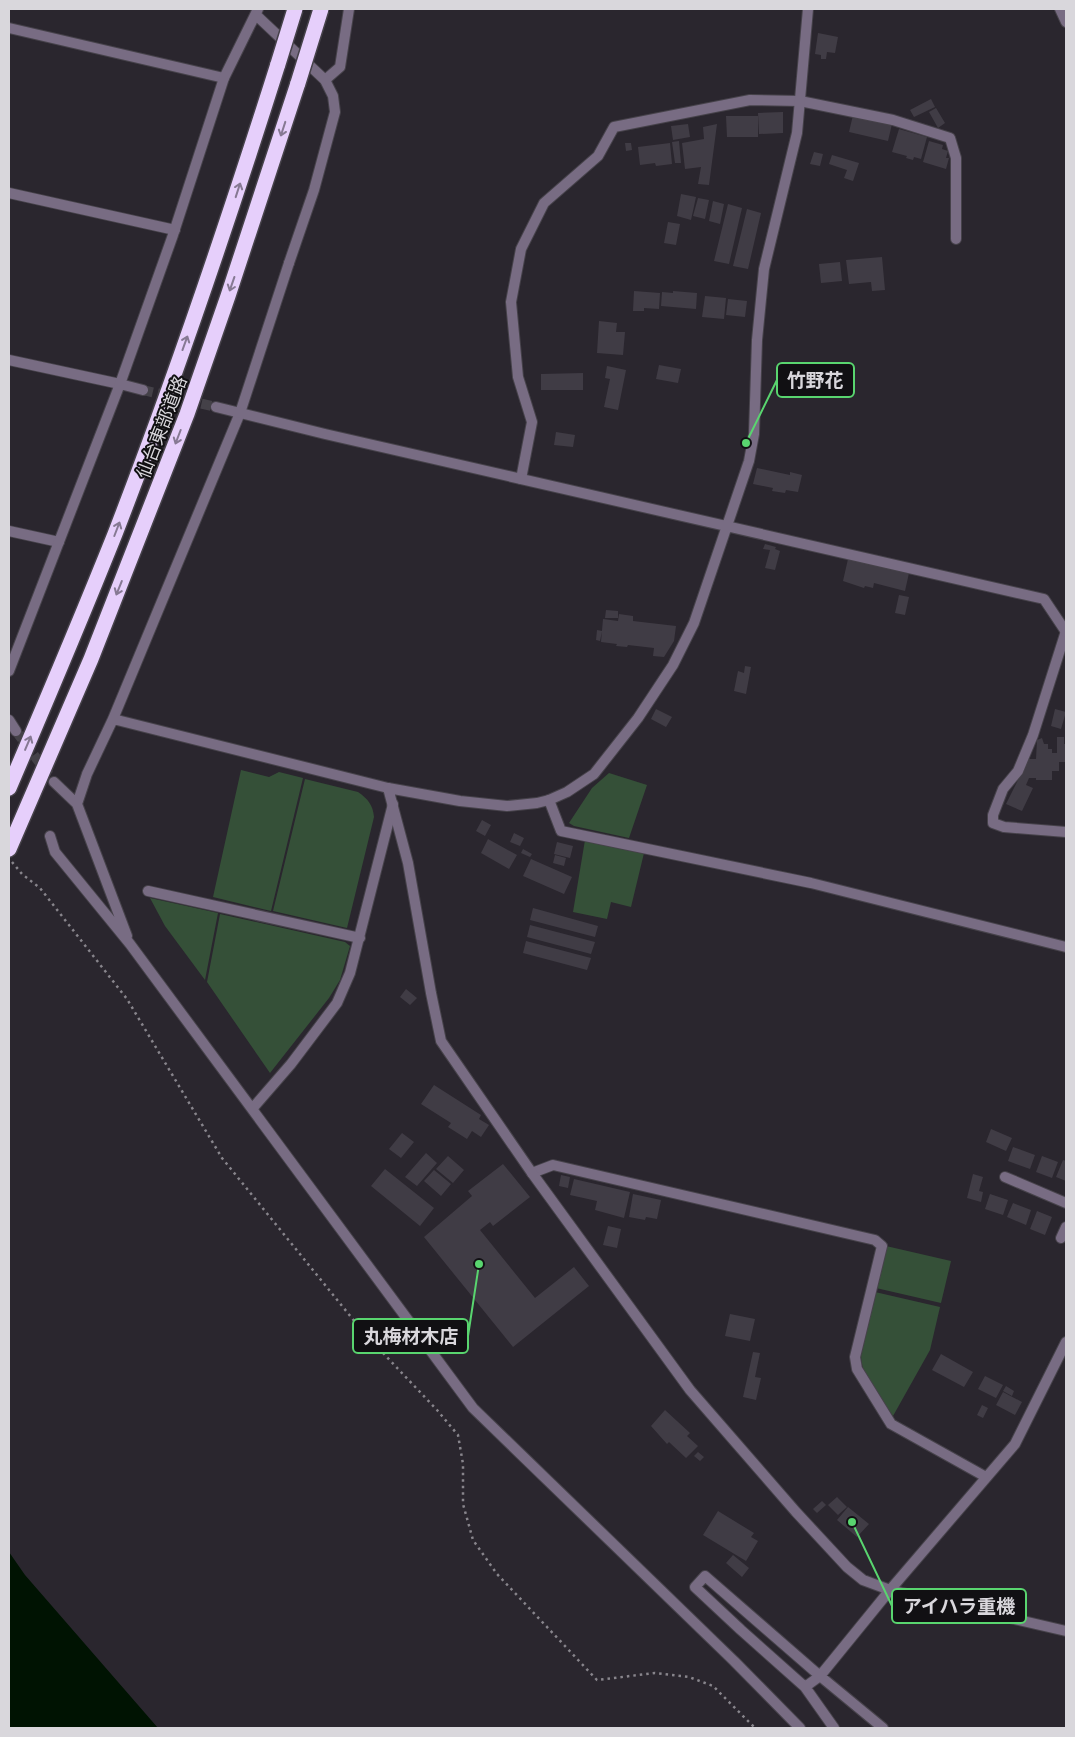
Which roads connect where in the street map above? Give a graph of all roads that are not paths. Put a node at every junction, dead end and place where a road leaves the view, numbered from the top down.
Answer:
1 (295, 9) edge
2 (321, 9) edge
3 (349, 9) edge
4 (808, 9) edge
5 (1060, 9) edge
6 (257, 12) edge
7 (1066, 22) edge
8 (9, 28) edge
9 (224, 78) junction
10 (326, 80) junction
11 (800, 101) junction
12 (9, 193) edge
13 (175, 230) junction
14 (956, 239) dead end
15 (9, 360) edge
16 (120, 384) junction
17 (143, 390) tunnel mouth
18 (216, 407) tunnel mouth
19 (240, 413) junction
20 (521, 479) junction
21 (727, 526) junction
22 (9, 531) edge
23 (59, 542) junction
24 (1066, 631) edge
25 (9, 671) edge
26 (114, 719) junction
27 (9, 720) edge
28 (16, 732) tunnel mouth
29 (54, 782) tunnel mouth
30 (9, 788) edge
31 (388, 788) junction
32 (549, 800) junction
33 (77, 804) junction
34 (393, 804) junction
35 (1066, 832) edge
36 (50, 836) dead end
37 (9, 849) edge
38 (148, 890) dead end
39 (360, 938) junction
40 (130, 944) junction
41 (1066, 947) edge
42 (252, 1109) junction
43 (532, 1173) junction
44 (1005, 1176) dead end
45 (1066, 1203) edge
46 (1066, 1227) edge
47 (1061, 1238) dead end
48 (1066, 1342) edge
49 (986, 1477) junction
50 (890, 1590) junction
51 (1066, 1631) edge
52 (820, 1676) junction
53 (805, 1687) junction
54 (800, 1728) edge
55 (834, 1728) edge
56 (883, 1728) edge

30 -> 1 highway, 仙台東部道路, bridge
2 -> 37 highway, 仙台東部道路, bridge
3 - 10 street
4 - 11 street
5 - 7 street
6 - 9 street
6 - 10 street
8 - 9 street
9 - 13 street
10 - 19 street
11 - 14 street
11 - 20 street
11 - 21 street
12 - 13 street
13 - 16 street
15 - 16 street
16 - 17 street
16 - 23 street
18 - 19 street
19 - 20 street
19 - 26 street
20 - 21 street
21 - 24 street
21 - 32 street
22 - 23 street
23 - 25 street
24 - 35 street
26 - 31 street
26 - 33 street
27 - 28 street
29 - 33 street
31 - 32 street
31 - 34 street
32 - 41 street
33 - 40 street
34 - 39 street
34 - 43 street
36 - 40 street
38 - 39 street
39 - 42 street
40 - 42 street
42 - 54 street
43 - 49 street
43 - 50 street
44 - 45 street
46 - 47 street
48 - 49 street
49 - 50 street
50 - 51 street
50 - 52 street
52 - 53 street
52 - 53 street
52 - 56 street
53 - 55 street

